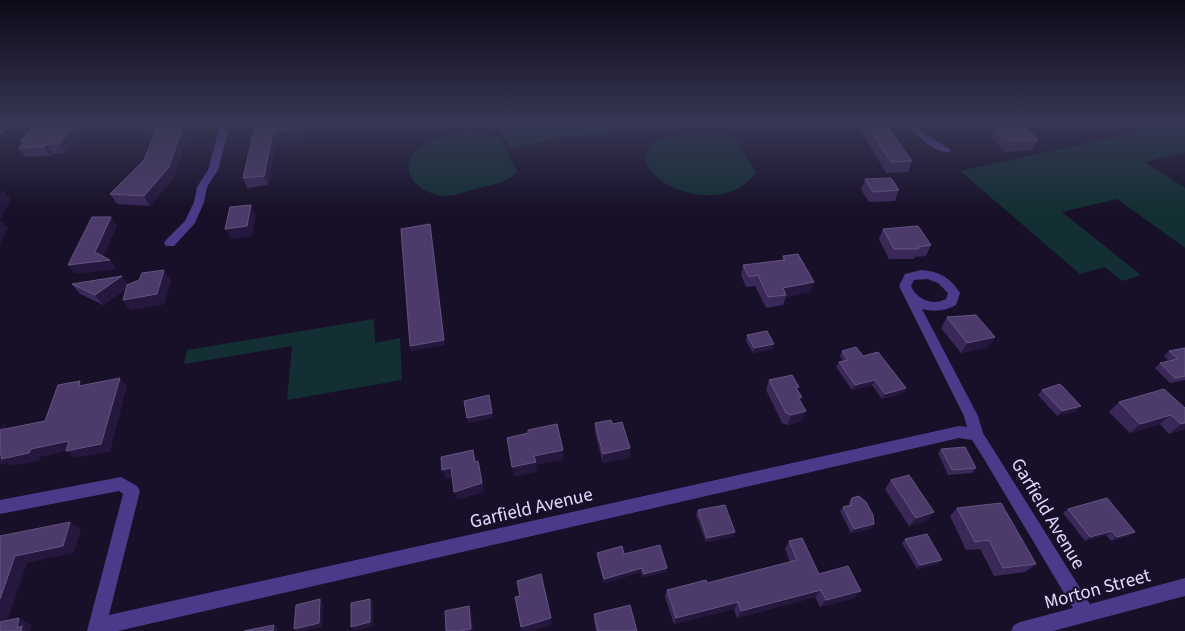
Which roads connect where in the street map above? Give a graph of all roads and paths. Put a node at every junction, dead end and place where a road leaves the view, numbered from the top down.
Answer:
1 (218, 151) edge
2 (170, 243) dead end
3 (910, 297) dead end
4 (976, 435) junction
5 (0, 507) edge
6 (1185, 587) edge
7 (1086, 614) junction
8 (96, 629) edge
9 (1020, 631) edge

1 - 2 street
3 - 4 street, Garfield Avenue
4 - 7 street, Garfield Avenue
4 - 8 street, Garfield Avenue
5 - 8 street
6 - 7 street, Morton Street
7 - 9 street, Morton Street

